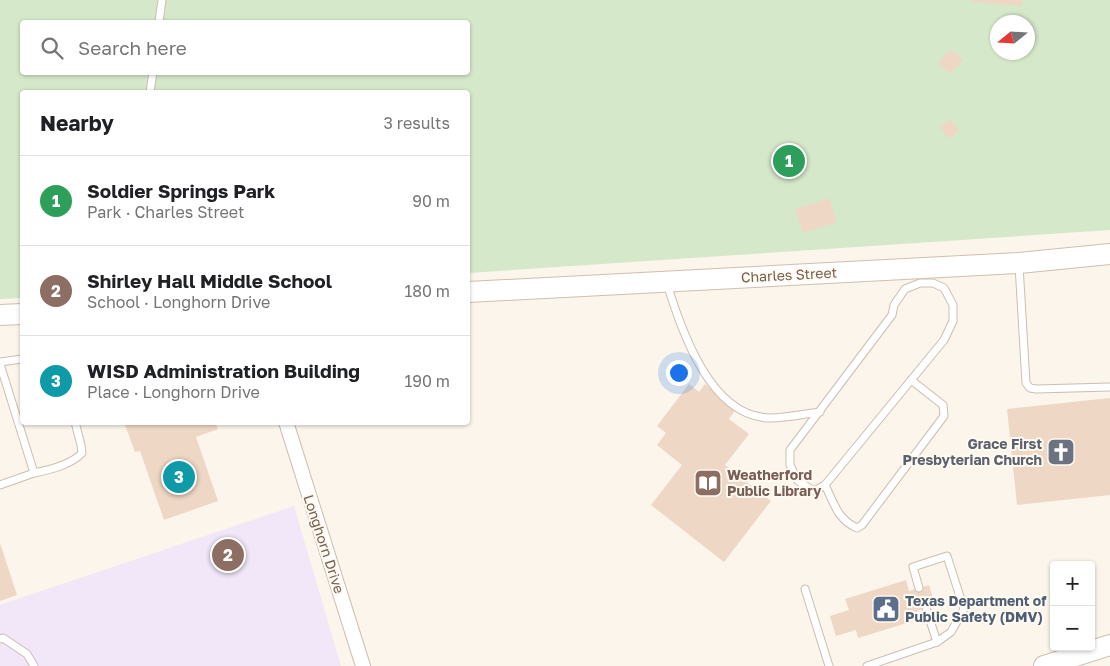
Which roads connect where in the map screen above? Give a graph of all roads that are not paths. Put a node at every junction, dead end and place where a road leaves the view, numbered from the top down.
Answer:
1 (162, 0) edge
2 (159, 20) edge
3 (153, 75) edge
4 (150, 90) edge
5 (1110, 254) edge
6 (1019, 262) junction
7 (934, 275) junction
8 (666, 282) junction
9 (470, 292) edge
10 (20, 314) edge
11 (0, 315) edge
12 (20, 359) edge
13 (0, 363) edge
14 (911, 380) junction
15 (1110, 387) edge
16 (820, 412) junction
17 (76, 425) edge
18 (287, 425) edge
19 (34, 473) junction
20 (826, 484) junction
21 (0, 485) edge
22 (920, 588) dead end
23 (805, 590) dead end
24 (926, 608) dead end
25 (0, 639) edge
26 (937, 642) junction
27 (1110, 644) edge
28 (34, 666) edge
29 (363, 666) edge
30 (829, 666) edge
31 (867, 666) edge
32 (1044, 666) edge

1 - 2 lane
3 - 4 lane
5 - 6 street, Charles Street
6 - 7 street, Charles Street
6 - 15 lane
7 - 8 street, Charles Street
7 - 14 lane
7 - 16 lane
8 - 9 street, Charles Street
8 - 16 lane
10 - 11 street
12 - 13 lane
13 - 19 lane
14 - 20 lane
14 - 20 lane
16 - 20 lane
17 - 19 lane
18 - 29 street, Longhorn Drive
19 - 21 lane
22 - 26 lane
23 - 30 lane
24 - 26 lane
25 - 28 lane
26 - 31 lane
27 - 32 street

